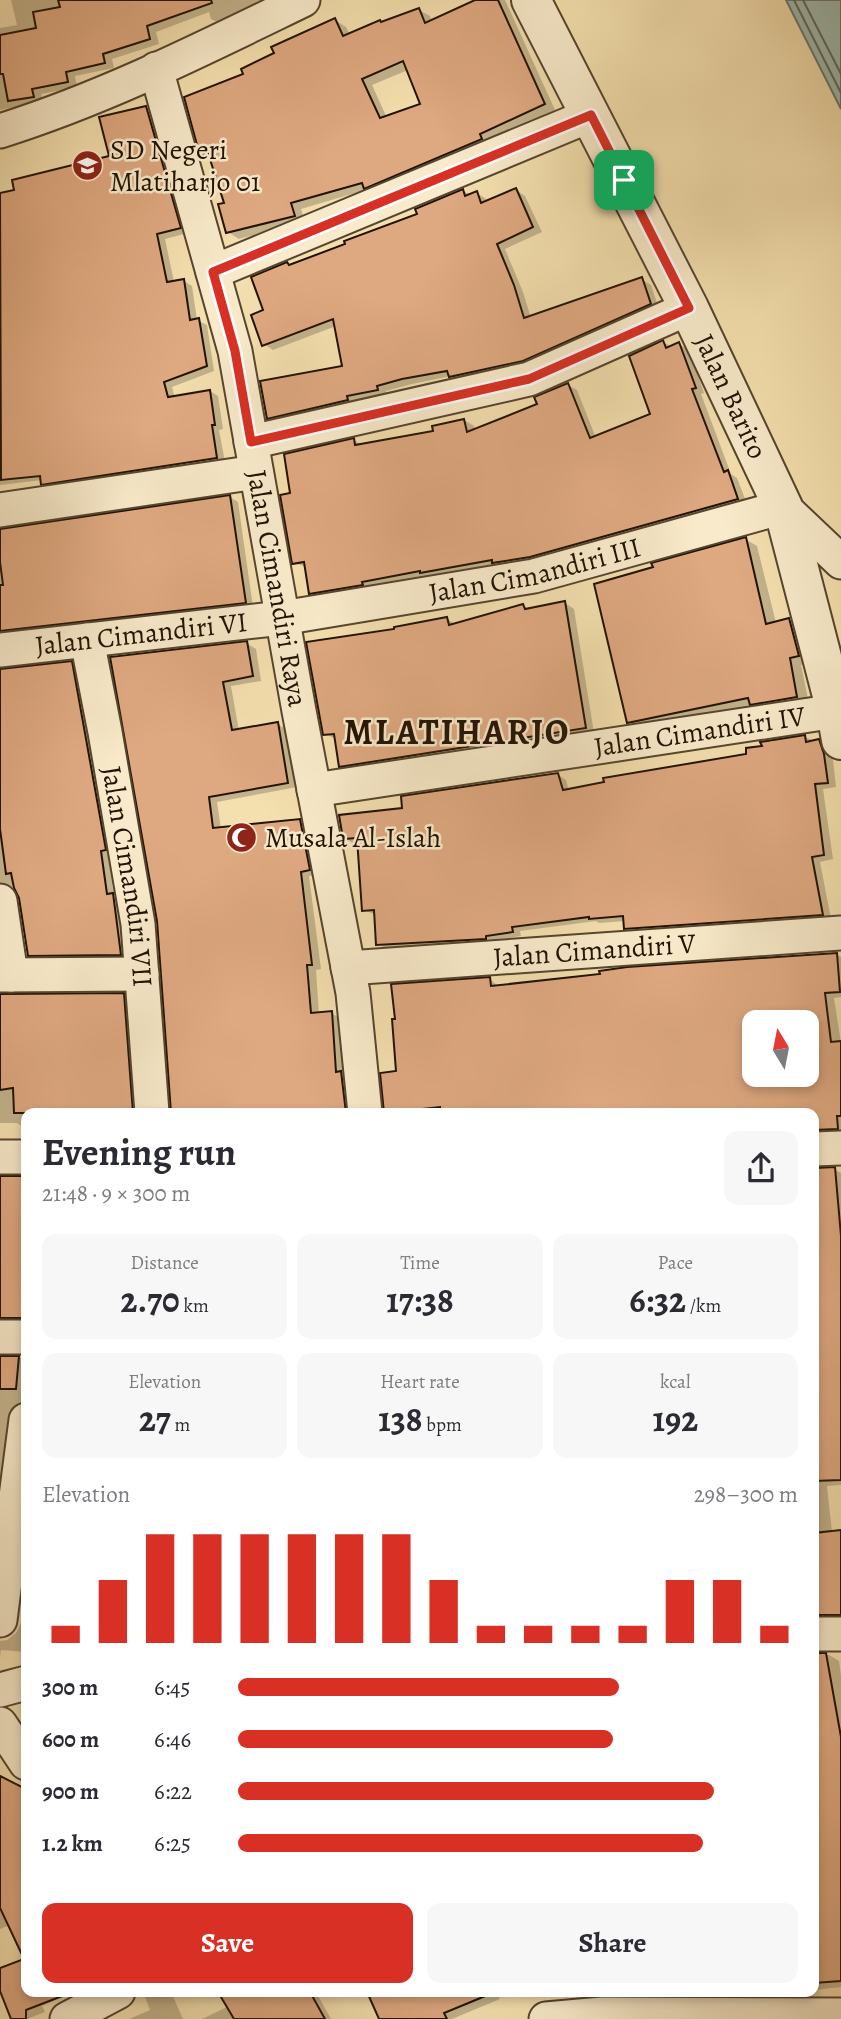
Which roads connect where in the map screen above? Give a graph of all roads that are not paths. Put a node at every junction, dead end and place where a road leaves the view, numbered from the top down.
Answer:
1 (303, 0) edge
2 (531, 0) edge
3 (156, 69) junction
4 (591, 115) junction
5 (0, 131) edge
6 (213, 272) junction
7 (689, 308) junction
8 (254, 457) junction
9 (783, 507) junction
10 (0, 510) edge
11 (841, 562) edge
12 (282, 618) junction
13 (87, 640) junction
14 (0, 650) edge
15 (839, 726) edge
16 (314, 790) junction
17 (0, 901) edge
18 (841, 933) edge
19 (348, 968) junction
20 (142, 974) junction
21 (6, 975) edge
22 (152, 1108) edge
23 (364, 1108) edge
24 (841, 1148) edge
25 (819, 1149) edge
26 (0, 1157) edge
27 (21, 1157) edge
28 (0, 1337) edge
29 (21, 1337) edge
30 (21, 1458) edge
31 (0, 1620) edge
32 (819, 1634) edge
33 (841, 1634) edge
34 (21, 1684) edge
35 (0, 1690) edge
36 (0, 1724) edge
37 (21, 1756) edge
38 (109, 1997) edge
39 (634, 2003) edge
40 (750, 2003) edge
41 (841, 2015) edge
42 (67, 2019) edge
43 (546, 2019) edge

1 - 3 street
2 - 4 street, Jalan Barito
3 - 5 street
3 - 6 street, Jalan Cimandiri Raya
4 - 6 street
4 - 7 street, Jalan Barito
6 - 8 street, Jalan Cimandiri Raya
7 - 8 street
7 - 9 street, Jalan Barito
8 - 10 street
8 - 12 street, Jalan Cimandiri Raya
9 - 11 street
9 - 12 street, Jalan Cimandiri III
9 - 15 street, Jalan Barito
12 - 13 street, Jalan Cimandiri VI
12 - 16 street, Jalan Cimandiri Raya
13 - 14 street, Jalan Cimandiri VI
13 - 20 street, Jalan Cimandiri VII
15 - 16 street, Jalan Cimandiri IV
16 - 19 street, Jalan Cimandiri Raya
17 - 21 street
18 - 19 street, Jalan Cimandiri V
19 - 23 street, Jalan Cimandiri Raya
20 - 21 street
20 - 22 street, Jalan Cimandiri VII
24 - 25 street
26 - 27 street
28 - 29 street
30 - 31 street
32 - 33 street
34 - 35 street
36 - 37 street
38 - 42 street
39 - 40 street
39 - 43 street
40 - 41 street

